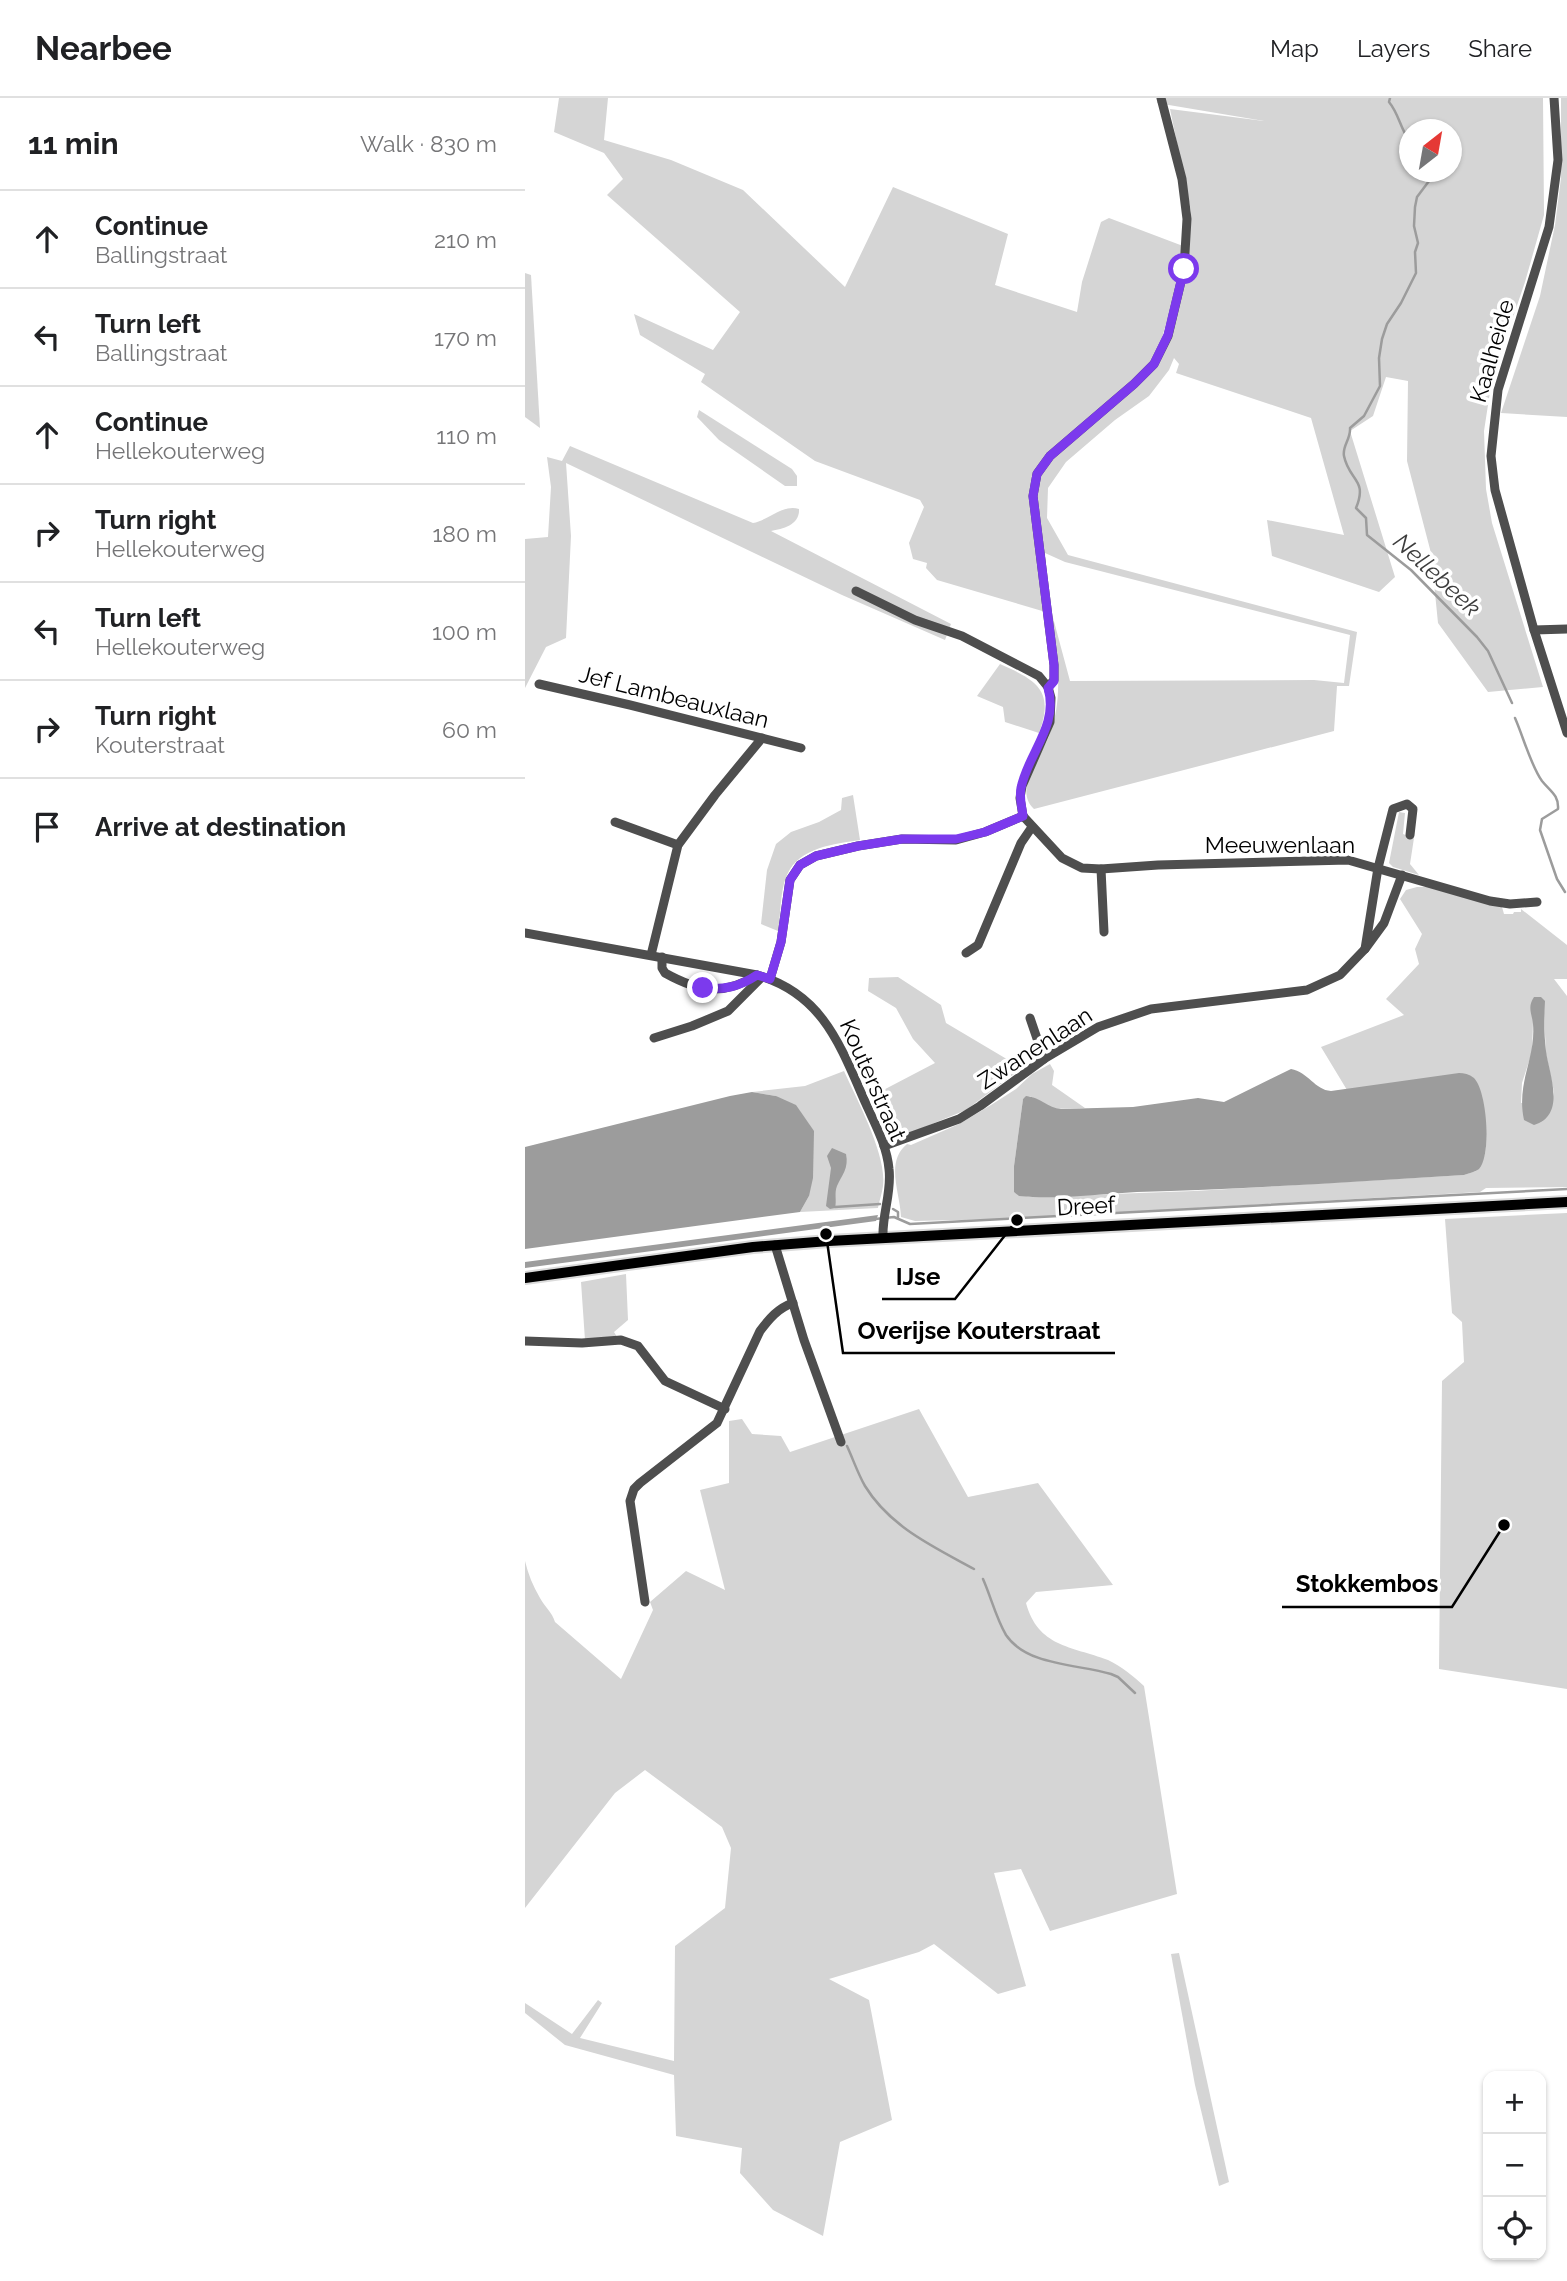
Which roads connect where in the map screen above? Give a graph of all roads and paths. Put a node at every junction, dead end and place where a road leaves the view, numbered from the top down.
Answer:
1 (1161, 98) edge
2 (1554, 98) edge
3 (856, 592) dead end
4 (1567, 629) edge
5 (1534, 630) junction
6 (539, 684) dead end
7 (1048, 688) junction
8 (1567, 733) edge
9 (762, 738) junction
10 (801, 748) dead end
11 (1023, 816) junction
12 (615, 821) dead end
13 (1032, 827) junction
14 (1410, 835) dead end
15 (678, 845) junction
16 (1378, 867) junction
17 (1101, 869) junction
18 (1402, 875) junction
19 (1537, 902) dead end
20 (1104, 932) dead end
21 (525, 933) edge
22 (1365, 949) junction
23 (967, 953) dead end
24 (651, 955) junction
25 (662, 957) junction
26 (763, 977) junction
27 (1030, 1018) dead end
28 (654, 1038) dead end
29 (1044, 1059) junction
30 (884, 1146) junction
31 (1567, 1202) edge
32 (883, 1237) junction
33 (775, 1245) junction
34 (525, 1278) edge
35 (793, 1303) junction
36 (525, 1341) edge
37 (725, 1409) junction
38 (841, 1442) dead end
39 (645, 1602) dead end

1 - 7 street
2 - 5 street, Kaalheide
3 - 7 street
4 - 5 street
5 - 8 street, Kaalheide
6 - 9 street, Jef Lambeauxlaan
7 - 11 street
9 - 10 street, Jef Lambeauxlaan
9 - 15 street
11 - 13 street, Meeuwenlaan
11 - 26 street
12 - 15 street
13 - 17 street, Meeuwenlaan
13 - 23 street
14 - 16 street
15 - 24 street
16 - 17 street, Meeuwenlaan
16 - 18 street, Meeuwenlaan
16 - 22 street
17 - 20 street
18 - 19 street, Meeuwenlaan
18 - 22 street, Zwanenlaan
21 - 24 street, Kouterstraat
22 - 29 street, Zwanenlaan
24 - 25 street, Kouterstraat
25 - 26 street, Kouterstraat
25 - 26 street
26 - 28 street
26 - 30 street, Kouterstraat
27 - 29 street
29 - 30 street, Zwanenlaan
30 - 32 street, Kouterstraat
31 - 32 main road, Dreef
32 - 33 main road, Dreef
33 - 34 main road, Dreef
33 - 35 street
35 - 37 street
35 - 38 street
36 - 37 street
37 - 39 street

